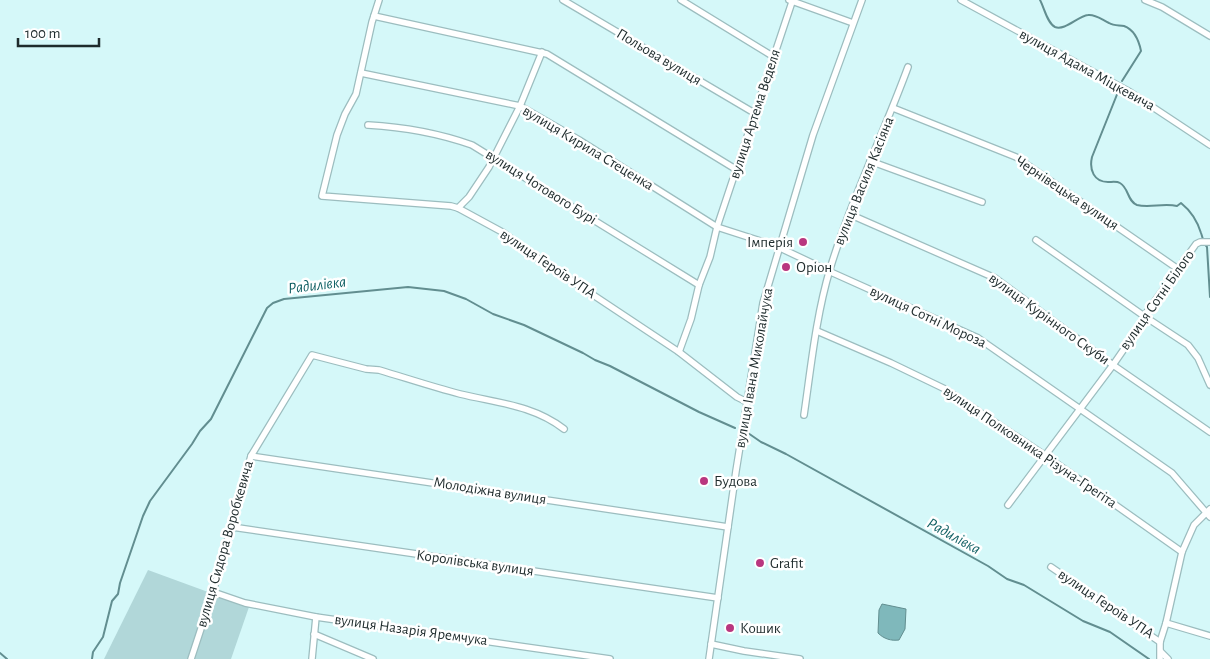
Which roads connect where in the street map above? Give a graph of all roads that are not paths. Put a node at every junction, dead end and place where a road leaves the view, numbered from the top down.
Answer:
1 (379, 0) edge
2 (563, 0) edge
3 (680, 0) edge
4 (862, 0) edge
5 (961, 0) edge
6 (1145, 0) edge
7 (791, 1) edge
8 (374, 16) junction
9 (853, 23) junction
10 (1210, 36) edge
11 (542, 52) junction
12 (774, 57) junction
13 (908, 67) dead end
14 (361, 73) junction
15 (520, 106) junction
16 (893, 108) junction
17 (756, 114) junction
18 (368, 125) dead end
19 (1210, 145) edge
20 (493, 157) junction
21 (870, 161) junction
22 (737, 170) junction
23 (982, 202) dead end
24 (458, 208) junction
25 (849, 214) junction
26 (717, 227) junction
27 (1036, 240) dead end
28 (1205, 242) edge
29 (778, 248) junction
30 (1178, 269) junction
31 (830, 272) junction
32 (699, 285) junction
33 (1144, 316) junction
34 (817, 331) junction
35 (679, 352) junction
36 (1113, 365) junction
37 (1210, 385) edge
38 (747, 402) junction
39 (1080, 409) junction
40 (804, 415) dead end
41 (564, 429) dead end
42 (1210, 432) edge
43 (251, 456) junction
44 (1046, 456) junction
45 (1008, 505) dead end
46 (1209, 513) edge
47 (728, 526) junction
48 (232, 527) junction
49 (1182, 552) junction
50 (1051, 567) dead end
51 (213, 592) junction
52 (718, 598) junction
53 (316, 617) junction
54 (1166, 624) junction
55 (314, 634) junction
56 (1210, 636) edge
57 (1160, 642) junction
58 (711, 644) junction
59 (1161, 652) junction
60 (190, 659) edge
61 (312, 659) edge
62 (372, 659) edge
63 (610, 659) edge
64 (709, 659) edge
65 (800, 659) edge
66 (1160, 659) edge
67 (1168, 659) edge

1 - 8 street
2 - 17 street, Польова вулиця
3 - 12 street
4 - 9 street, вулиця Івана Миколайчука
5 - 19 street, вулиця Адама Міцкевича
6 - 10 street
7 - 9 street
7 - 12 street, вулиця Артема Веделя
8 - 11 street
8 - 14 street
9 - 29 street, вулиця Івана Миколайчука
11 - 15 street
11 - 22 street
12 - 17 street, вулиця Артема Веделя
13 - 16 street, вулиця Василя Касіяна
14 - 15 street, вулиця Кирила Стеценка
14 - 24 street, вулиця Героїв УПА
15 - 20 street
15 - 26 street, вулиця Кирила Стеценка
16 - 21 street, вулиця Василя Касіяна
16 - 30 street, Чернівецька вулиця
17 - 22 street, вулиця Артема Веделя
18 - 20 street, вулиця Чотового Бурі
20 - 24 street
20 - 32 street, вулиця Чотового Бурі
21 - 23 street
21 - 25 street, вулиця Василя Касіяна
22 - 26 street, вулиця Артема Веделя
24 - 35 street, вулиця Героїв УПА
25 - 31 street, вулиця Василя Касіяна
25 - 36 street, вулиця Курінного Скуби
26 - 29 street, вулиця Сотні Мороза
26 - 32 street, вулиця Артема Веделя
27 - 33 street
28 - 30 street, вулиця Сотні Білого
29 - 31 street, вулиця Сотні Мороза
29 - 38 street, вулиця Івана Миколайчука
30 - 33 street, вулиця Сотні Білого
31 - 34 street, вулиця Василя Касіяна
31 - 39 street, вулиця Сотні Мороза
32 - 35 street, вулиця Артема Веделя
33 - 36 street, вулиця Сотні Білого
33 - 37 street
34 - 40 street, вулиця Василя Касіяна
34 - 44 street, вулиця Полковника Різуна-Грегіта
35 - 38 street, вулиця Героїв УПА
36 - 39 street, вулиця Сотні Білого
36 - 42 street, вулиця Курінного Скуби
38 - 47 street, вулиця Івана Миколайчука
39 - 44 street, вулиця Сотні Білого
39 - 46 street, вулиця Сотні Мороза
41 - 43 street, вулиця Сидора Воробкевича
43 - 47 street, Молодіжна вулиця
43 - 48 street, вулиця Сидора Воробкевича
44 - 45 street, вулиця Сотні Білого
44 - 49 street, вулиця Полковника Різуна-Грегіта
46 - 49 street
47 - 52 street, вулиця Івана Миколайчука
48 - 51 street, вулиця Сидора Воробкевича
48 - 52 street, Королівська вулиця
49 - 54 street
50 - 57 street, вулиця Героїв УПА
51 - 53 street, вулиця Назарія Яремчука
51 - 60 street, вулиця Сидора Воробкевича
52 - 58 street, вулиця Івана Миколайчука
53 - 55 street
53 - 63 street, вулиця Назарія Яремчука
54 - 56 street
54 - 57 street
55 - 61 street
55 - 62 street
57 - 59 street
58 - 64 street, вулиця Івана Миколайчука
58 - 65 street
59 - 66 street
59 - 67 street

